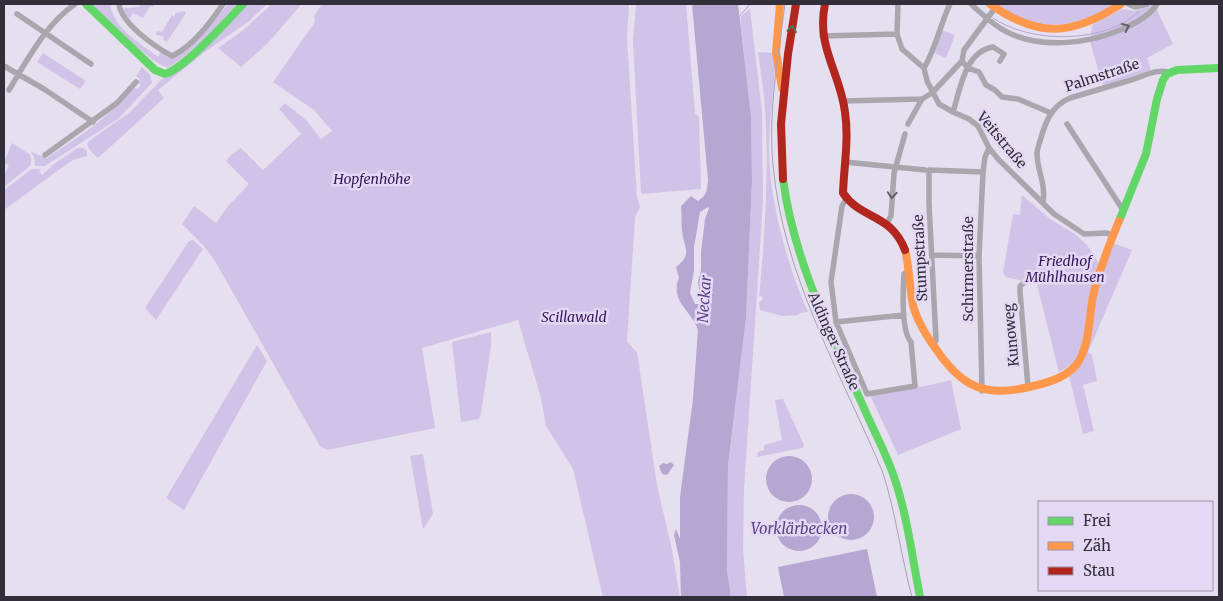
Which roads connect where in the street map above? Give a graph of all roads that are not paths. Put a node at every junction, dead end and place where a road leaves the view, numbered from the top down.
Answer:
1 (75, 4) edge
2 (86, 4) edge
3 (119, 4) edge
4 (223, 4) edge
5 (243, 4) edge
6 (780, 4) edge
7 (796, 4) edge
8 (826, 4) edge
9 (898, 4) edge
10 (950, 4) edge
11 (970, 4) edge
12 (1121, 4) edge
13 (1128, 4) edge
14 (1147, 4) edge
15 (1157, 4) edge
16 (992, 6) edge
17 (17, 14) dead end
18 (987, 19) junction
19 (46, 33) junction
20 (897, 34) junction
21 (822, 36) junction
22 (962, 61) junction
23 (1000, 61) dead end
24 (91, 64) dead end
25 (4, 66) edge
26 (924, 68) junction
27 (968, 68) junction
28 (1219, 68) edge
29 (1169, 72) junction
30 (18, 75) junction
31 (136, 82) dead end
32 (9, 90) dead end
33 (932, 93) junction
34 (922, 99) junction
35 (783, 100) junction
36 (843, 101) junction
37 (953, 112) junction
38 (1051, 113) junction
39 (93, 122) junction
40 (908, 124) dead end
41 (1067, 124) dead end
42 (905, 134) dead end
43 (989, 148) junction
44 (45, 155) dead end
45 (845, 162) junction
46 (896, 167) junction
47 (927, 170) junction
48 (983, 172) junction
49 (846, 199) junction
50 (1043, 203) junction
51 (1124, 210) junction
52 (887, 223) junction
53 (1113, 235) junction
54 (932, 255) junction
55 (978, 256) junction
56 (908, 271) junction
57 (1024, 283) dead end
58 (904, 315) junction
59 (836, 322) junction
60 (934, 344) junction
61 (1028, 387) junction
62 (982, 391) junction
63 (920, 597) edge

1 - 19 street
2 - 5 street
3 - 4 street
6 - 35 street, Aldinger Straße
35 -> 7 street, Aldinger Straße
8 - 21 street, Aldinger Straße
9 - 20 street
10 - 26 street
11 - 18 street
12 - 16 street
13 - 14 street
18 -> 15 street
16 - 18 street
17 - 19 street
18 - 22 street
19 - 24 street
19 - 30 street
20 - 21 street
20 - 26 street
21 - 36 street, Aldinger Straße
22 - 27 street
22 - 33 street
23 - 27 street
25 - 30 street
26 - 33 street, Veitstraße
27 - 37 street
27 - 38 street
28 - 29 street
29 - 38 street, Palmstraße
29 - 51 street
30 - 32 street
30 - 39 street
31 - 39 street
33 - 34 street
33 - 37 street, Veitstraße
34 - 36 street
34 - 40 street
35 - 63 street, Aldinger Straße
36 - 45 street, Aldinger Straße
37 - 43 street, Veitstraße
38 - 50 street, Palmstraße
39 - 44 street
41 - 51 street
42 - 46 street
43 - 48 street, Schirmerstraße
43 - 50 street, Veitstraße
45 - 46 street
45 - 49 street, Aldinger Straße
46 - 47 street
46 -> 52 street
47 - 48 street
47 - 54 street, Stumpstraße
48 - 55 street, Schirmerstraße
49 - 52 street
49 - 59 street, Aldinger Straße
50 - 53 street, Veitstraße
51 - 53 street
52 - 56 street
53 - 61 street
54 - 55 street
54 - 60 street, Stumpstraße
55 - 62 street, Schirmerstraße
56 - 58 street
56 - 60 street
57 - 61 street, Kunoweg
58 - 59 street, Aldinger Straße
58 - 59 street, Aldinger Straße
60 - 62 street
61 - 62 street

